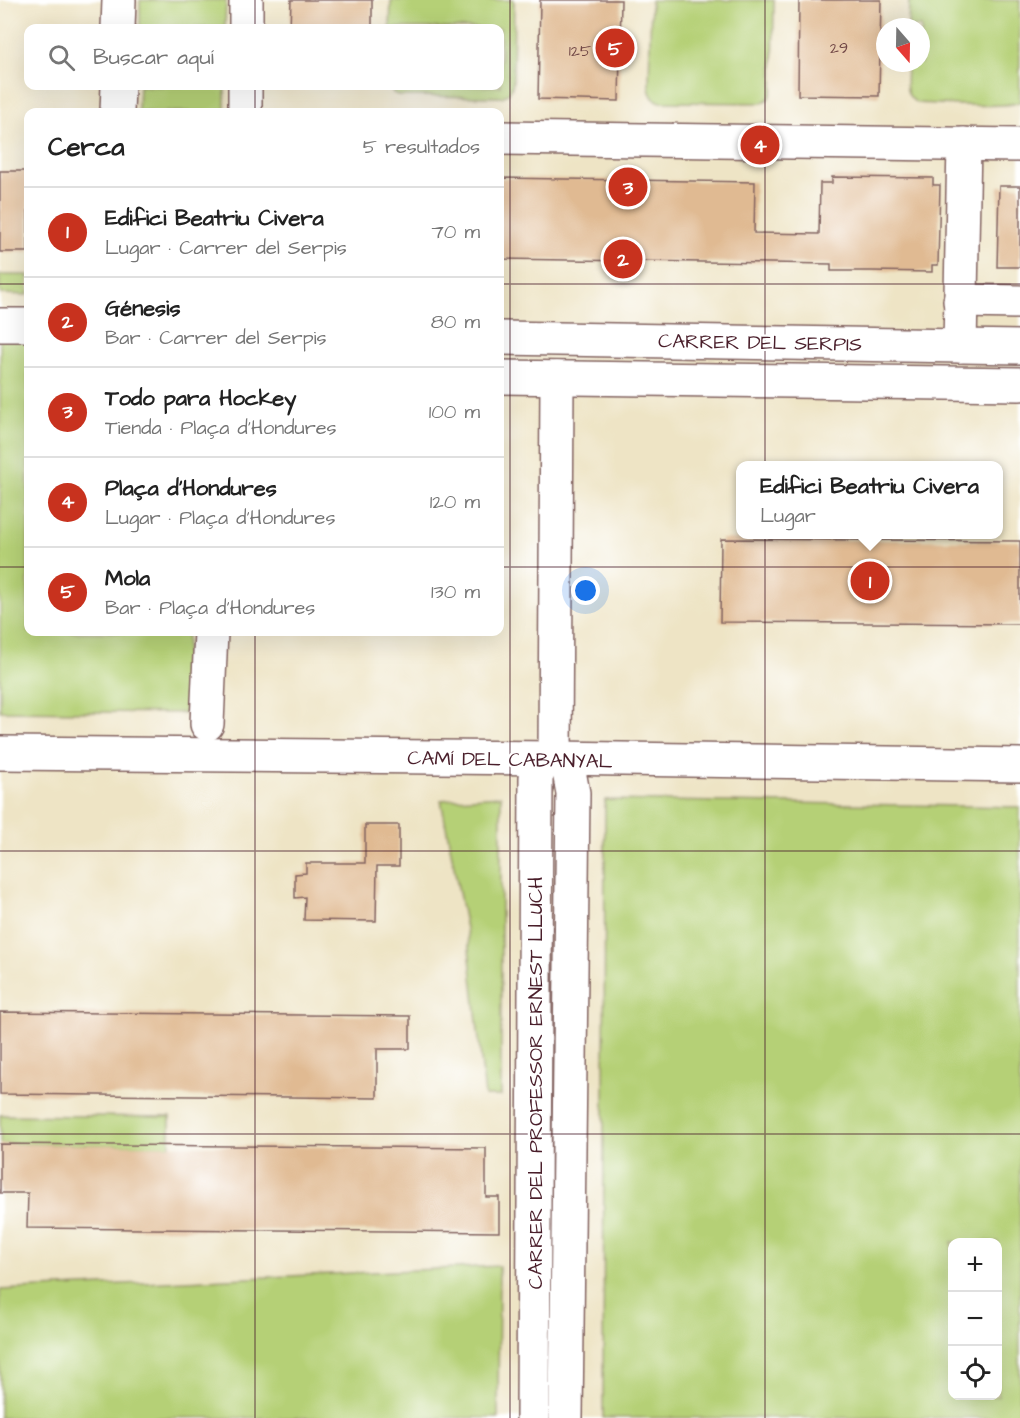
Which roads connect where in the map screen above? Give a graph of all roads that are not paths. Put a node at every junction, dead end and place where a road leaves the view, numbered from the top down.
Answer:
1 (119, 0) edge
2 (246, 0) edge
3 (118, 24) edge
4 (246, 24) edge
5 (118, 90) edge
6 (245, 90) edge
7 (117, 108) edge
8 (245, 108) edge
9 (504, 138) edge
10 (964, 144) junction
11 (1020, 145) edge
12 (960, 301) junction
13 (1020, 302) edge
14 (0, 325) edge
15 (24, 325) edge
16 (504, 338) edge
17 (960, 346) junction
18 (1020, 347) edge
19 (504, 377) edge
20 (557, 378) junction
21 (1020, 384) edge
22 (211, 636) edge
23 (207, 724) dead end
24 (0, 753) edge
25 (555, 758) junction
26 (1020, 765) edge
27 (533, 1418) edge
28 (566, 1418) edge

1 - 3 street
2 - 4 street
5 - 7 street
6 - 8 street
9 - 10 street
10 - 11 street
10 - 12 street
12 - 13 street
12 - 17 street
14 - 15 street
16 - 17 street, CARRER DEL SERPIS
17 - 18 street, CARRER DEL SERPIS
19 - 20 street, CARRER DEL SERPIS
20 - 21 street, CARRER DEL SERPIS
20 - 25 street
22 - 23 street
24 - 25 street, CAMÍ DEL CABANYAL
25 - 26 street, CAMÍ DEL CABANYAL
25 - 27 street, CARRER DEL PROFESSOR ERNEST LLUCH
25 - 28 street, CARRER DEL PROFESSOR ERNEST LLUCH

